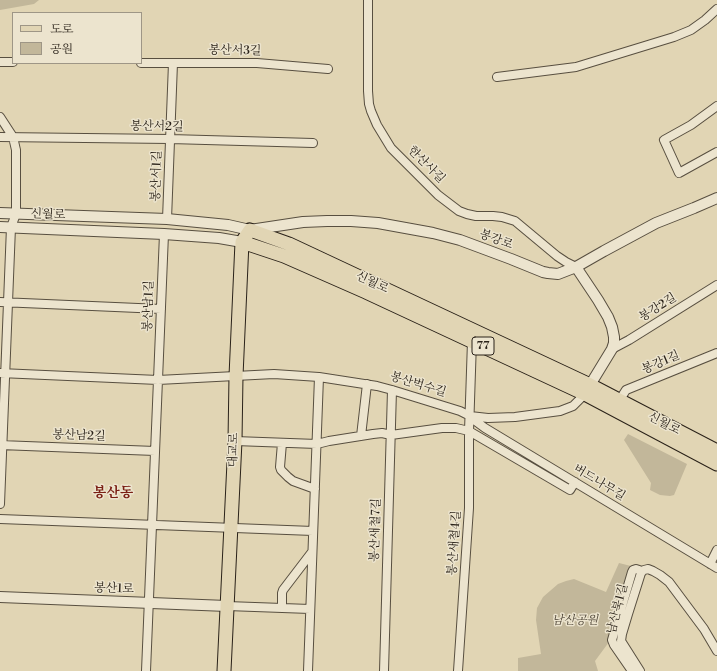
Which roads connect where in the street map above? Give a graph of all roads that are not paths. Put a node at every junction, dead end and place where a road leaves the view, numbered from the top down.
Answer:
1 (368, 0) edge
2 (717, 10) edge
3 (0, 62) edge
4 (12, 62) edge
5 (142, 62) edge
6 (173, 63) junction
7 (328, 69) dead end
8 (497, 77) dead end
9 (717, 106) edge
10 (0, 117) edge
11 (0, 136) edge
12 (13, 137) junction
13 (170, 139) junction
14 (313, 143) dead end
15 (717, 152) edge
16 (717, 198) edge
17 (0, 213) edge
18 (16, 214) junction
19 (167, 219) junction
20 (0, 227) edge
21 (11, 227) junction
22 (250, 230) junction
23 (164, 234) junction
24 (242, 242) junction
25 (576, 267) junction
26 (717, 285) edge
27 (4, 302) edge
28 (161, 309) junction
29 (472, 341) junction
30 (612, 349) junction
31 (717, 353) edge
32 (2, 373) edge
33 (236, 376) junction
34 (319, 377) junction
35 (158, 380) junction
36 (367, 384) junction
37 (587, 389) junction
38 (392, 390) junction
39 (619, 401) junction
40 (470, 416) junction
41 (469, 431) junction
42 (391, 435) junction
43 (361, 436) junction
44 (235, 441) junction
45 (282, 443) junction
46 (317, 444) junction
47 (1, 445) edge
48 (155, 451) junction
49 (717, 451) edge
50 (717, 464) edge
51 (575, 482) junction
52 (315, 490) junction
53 (0, 504) edge
54 (0, 519) edge
55 (152, 525) junction
56 (231, 528) junction
57 (313, 532) junction
58 (717, 550) edge
59 (312, 552) junction
60 (713, 566) edge
61 (641, 572) junction
62 (0, 597) edge
63 (149, 603) junction
64 (227, 606) junction
65 (282, 608) junction
66 (310, 609) junction
67 (717, 651) edge
68 (146, 671) edge
69 (224, 671) edge
70 (308, 671) edge
71 (384, 671) edge
72 (458, 671) edge
73 (632, 671) edge
74 (640, 671) edge

1 - 25 street, 한산사길
2 - 8 street
3 - 4 street
5 - 6 street, 봉산서3길
6 - 7 street, 봉산서3길
6 - 13 street, 봉산서1길
9 - 15 street
10 - 12 street
11 - 12 street, 봉산서2길
12 - 13 street, 봉산서2길
12 - 18 street
13 - 14 street, 봉산서2길
13 - 19 street, 봉산서1길
16 - 25 street, 봉강로
17 - 18 street, 신월로
18 - 19 street, 신월로
18 - 21 street
19 - 22 street, 신월로
20 - 21 street, 신월로
21 - 23 street, 신월로
21 - 27 street
22 - 24 main road
22 - 25 street, 봉강로
22 - 37 main road, 신월로 / 77
23 - 24 street, 신월로
23 - 28 street, 봉산남1길
24 - 29 main road, 신월로 / 77
24 - 33 main road, 대교로
25 - 30 street
26 - 30 street, 봉강2길
27 - 28 street
27 - 32 street
28 - 35 street, 봉산남1길
29 - 37 main road, 신월로 / 77
29 - 40 street, 봉산새철4길
30 - 37 street
31 - 39 street, 봉강1길
32 - 35 street
32 - 47 street
33 - 34 street, 봉산벅수길
33 - 35 street
33 - 44 main road, 대교로
34 - 36 street, 봉산벅수길
34 - 46 street
35 - 48 street, 봉산남1길
36 - 38 street, 봉산벅수길
36 - 43 street
37 - 39 main road, 신월로 / 77
37 - 40 street, 봉산벅수길
37 - 50 main road, 신월로 / 77
38 - 40 street, 봉산벅수길
38 - 42 street, 봉산새철7길
39 - 49 main road, 신월로 / 77
40 - 41 street, 봉산새철4길
40 - 51 street, 버드나무길
41 - 42 street
41 - 51 street
41 - 72 street, 봉산새철4길
42 - 43 street
42 - 71 street, 봉산새철7길
43 - 46 street
44 - 45 street
44 - 56 main road, 대교로
45 - 46 street
45 - 52 street
46 - 52 street
47 - 48 street, 봉산남2길
47 - 53 street
48 - 55 street, 봉산남1길
51 - 60 street, 버드나무길
52 - 57 street
54 - 55 street
55 - 56 street
55 - 63 street, 봉산남1길
56 - 57 street
56 - 64 main road, 대교로
57 - 59 street
58 - 60 street
59 - 65 street
59 - 66 street
61 - 67 street
61 - 73 street
61 - 74 street, 남산북1길
62 - 63 street, 봉산1로
63 - 64 street, 봉산1로
63 - 68 street, 봉산남1길
64 - 65 street
64 - 69 main road, 대교로
65 - 66 street
66 - 70 street

